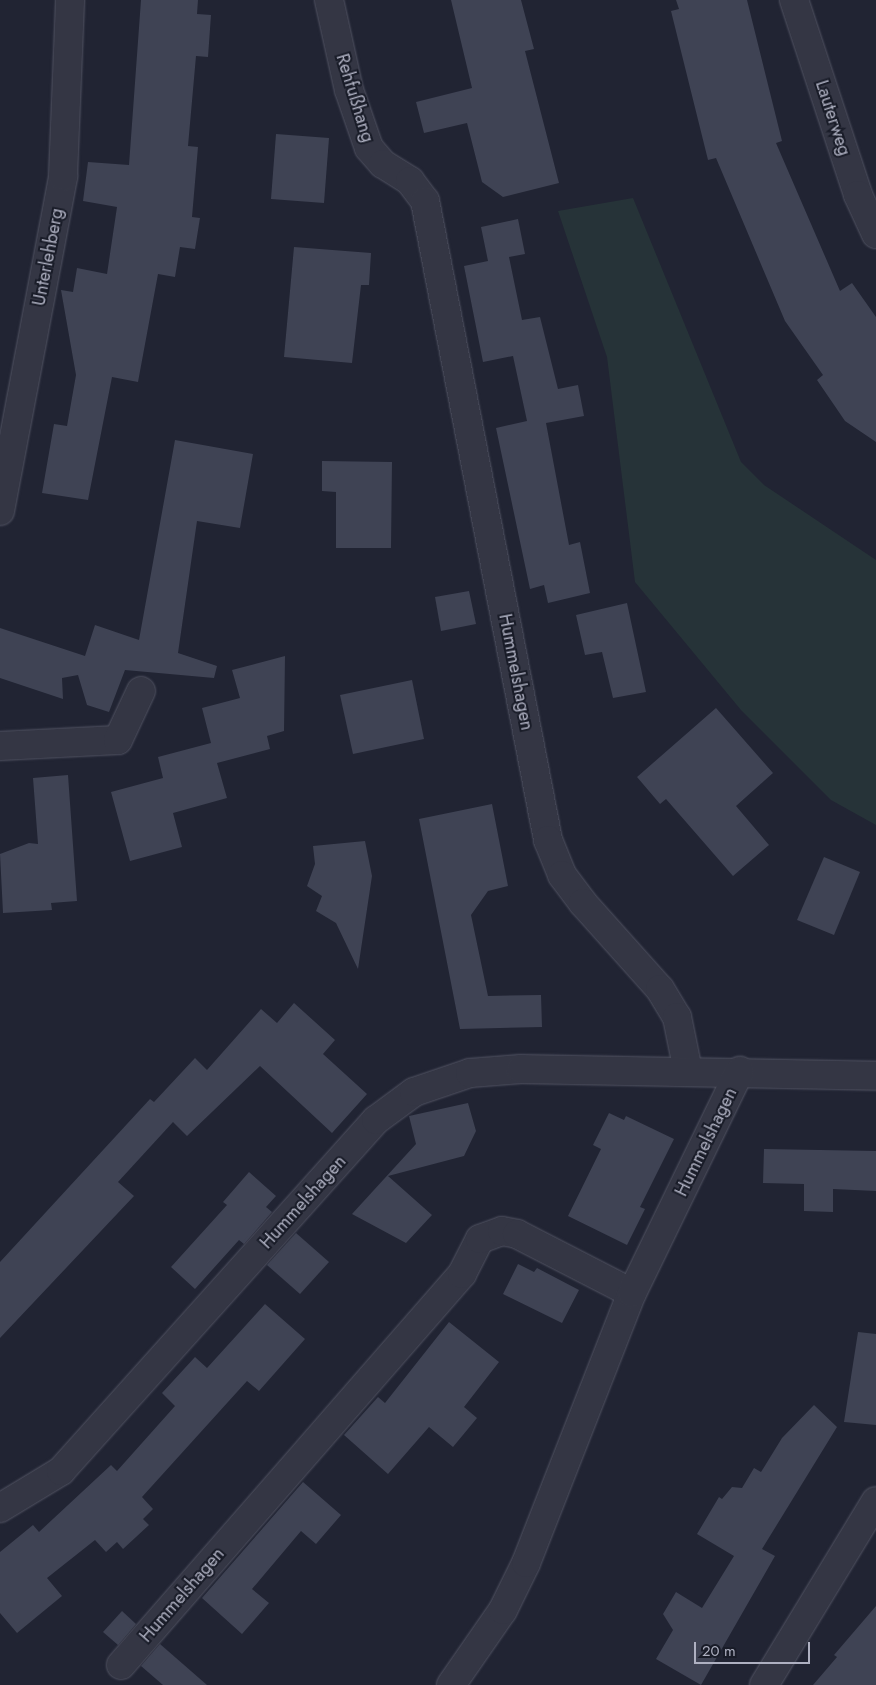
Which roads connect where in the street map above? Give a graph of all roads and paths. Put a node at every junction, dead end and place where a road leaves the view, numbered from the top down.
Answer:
1 (70, 0) edge
2 (329, 0) edge
3 (794, 0) edge
4 (430, 233) joint
5 (876, 234) edge
6 (0, 511) edge
7 (141, 691) dead end
8 (0, 746) edge
9 (688, 1070) junction
10 (740, 1071) junction
11 (876, 1076) edge
12 (632, 1294) junction
13 (876, 1501) edge
14 (0, 1508) edge
15 (121, 1665) dead end
16 (451, 1685) edge
17 (764, 1685) edge

1 - 6 street, Unterlehberg
2 - 4 street, Rehfußhang
3 - 5 street, Lauterweg
4 - 9 street, Hummelshagen
7 - 8 street
9 - 10 street, Hummelshagen
9 - 14 street, Hummelshagen
10 - 11 street, Hummelshagen
10 - 12 street, Hummelshagen
12 - 15 street, Hummelshagen
12 - 16 street, Hummelshagen
13 - 17 street

